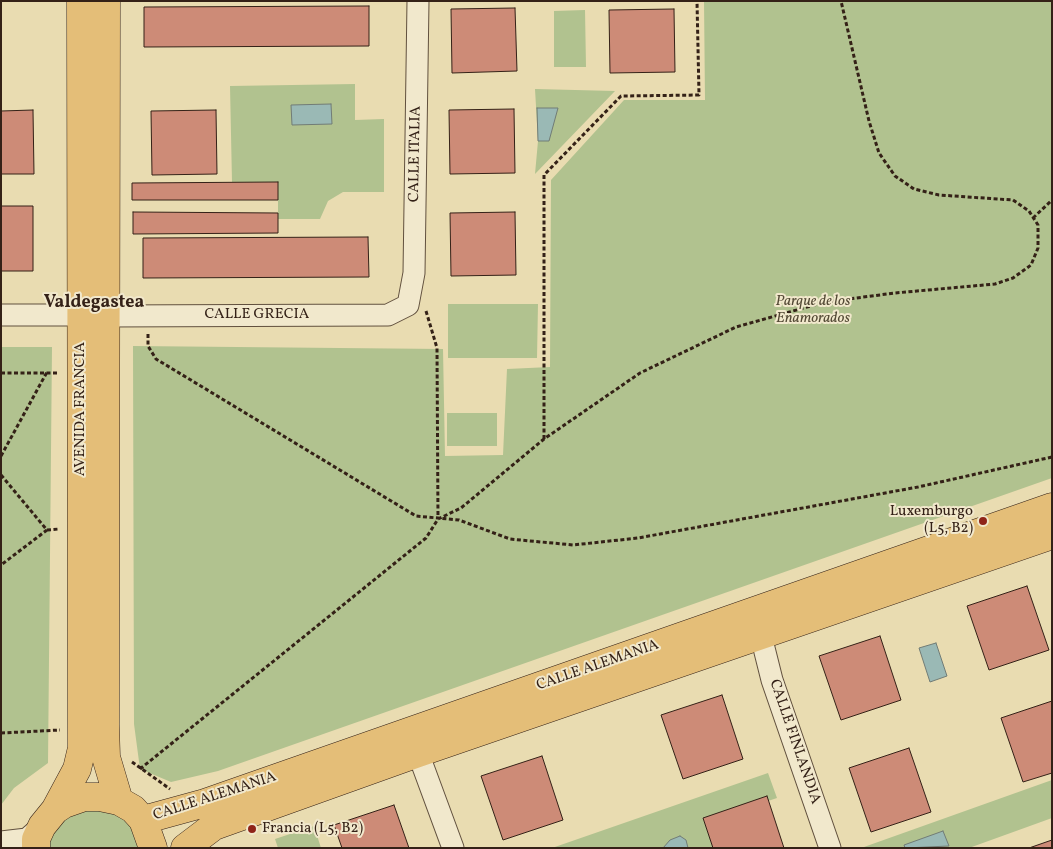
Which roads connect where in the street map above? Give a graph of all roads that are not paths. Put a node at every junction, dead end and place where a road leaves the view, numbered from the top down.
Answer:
1 (81, 1) edge
2 (106, 1) edge
3 (418, 1) edge
4 (408, 306) joint
5 (1, 315) edge
6 (93, 315) junction
7 (1052, 507) edge
8 (1052, 535) edge
9 (760, 636) junction
10 (418, 753) junction
11 (118, 802) junction
12 (143, 820) junction
13 (44, 828) edge
14 (1, 842) edge
15 (153, 848) edge
16 (186, 848) edge
17 (453, 848) edge
18 (830, 848) edge

1 - 6 main road, AVENIDA FRANCIA
2 - 6 main road, AVENIDA FRANCIA
3 - 4 street, CALLE ITALIA
4 - 6 street, CALLE GRECIA
5 - 6 street, CALLE GRECIA
6 - 11 main road, AVENIDA FRANCIA
6 - 13 main road, AVENIDA FRANCIA
7 - 12 main road, CALLE ALEMANIA
8 - 9 main road, CALLE ALEMANIA
9 - 10 main road, CALLE ALEMANIA
9 - 18 street, CALLE FINLANDIA
10 - 16 main road, CALLE ALEMANIA
10 - 17 street
11 - 12 main road
11 - 13 main road
12 - 15 main road
13 - 14 street

